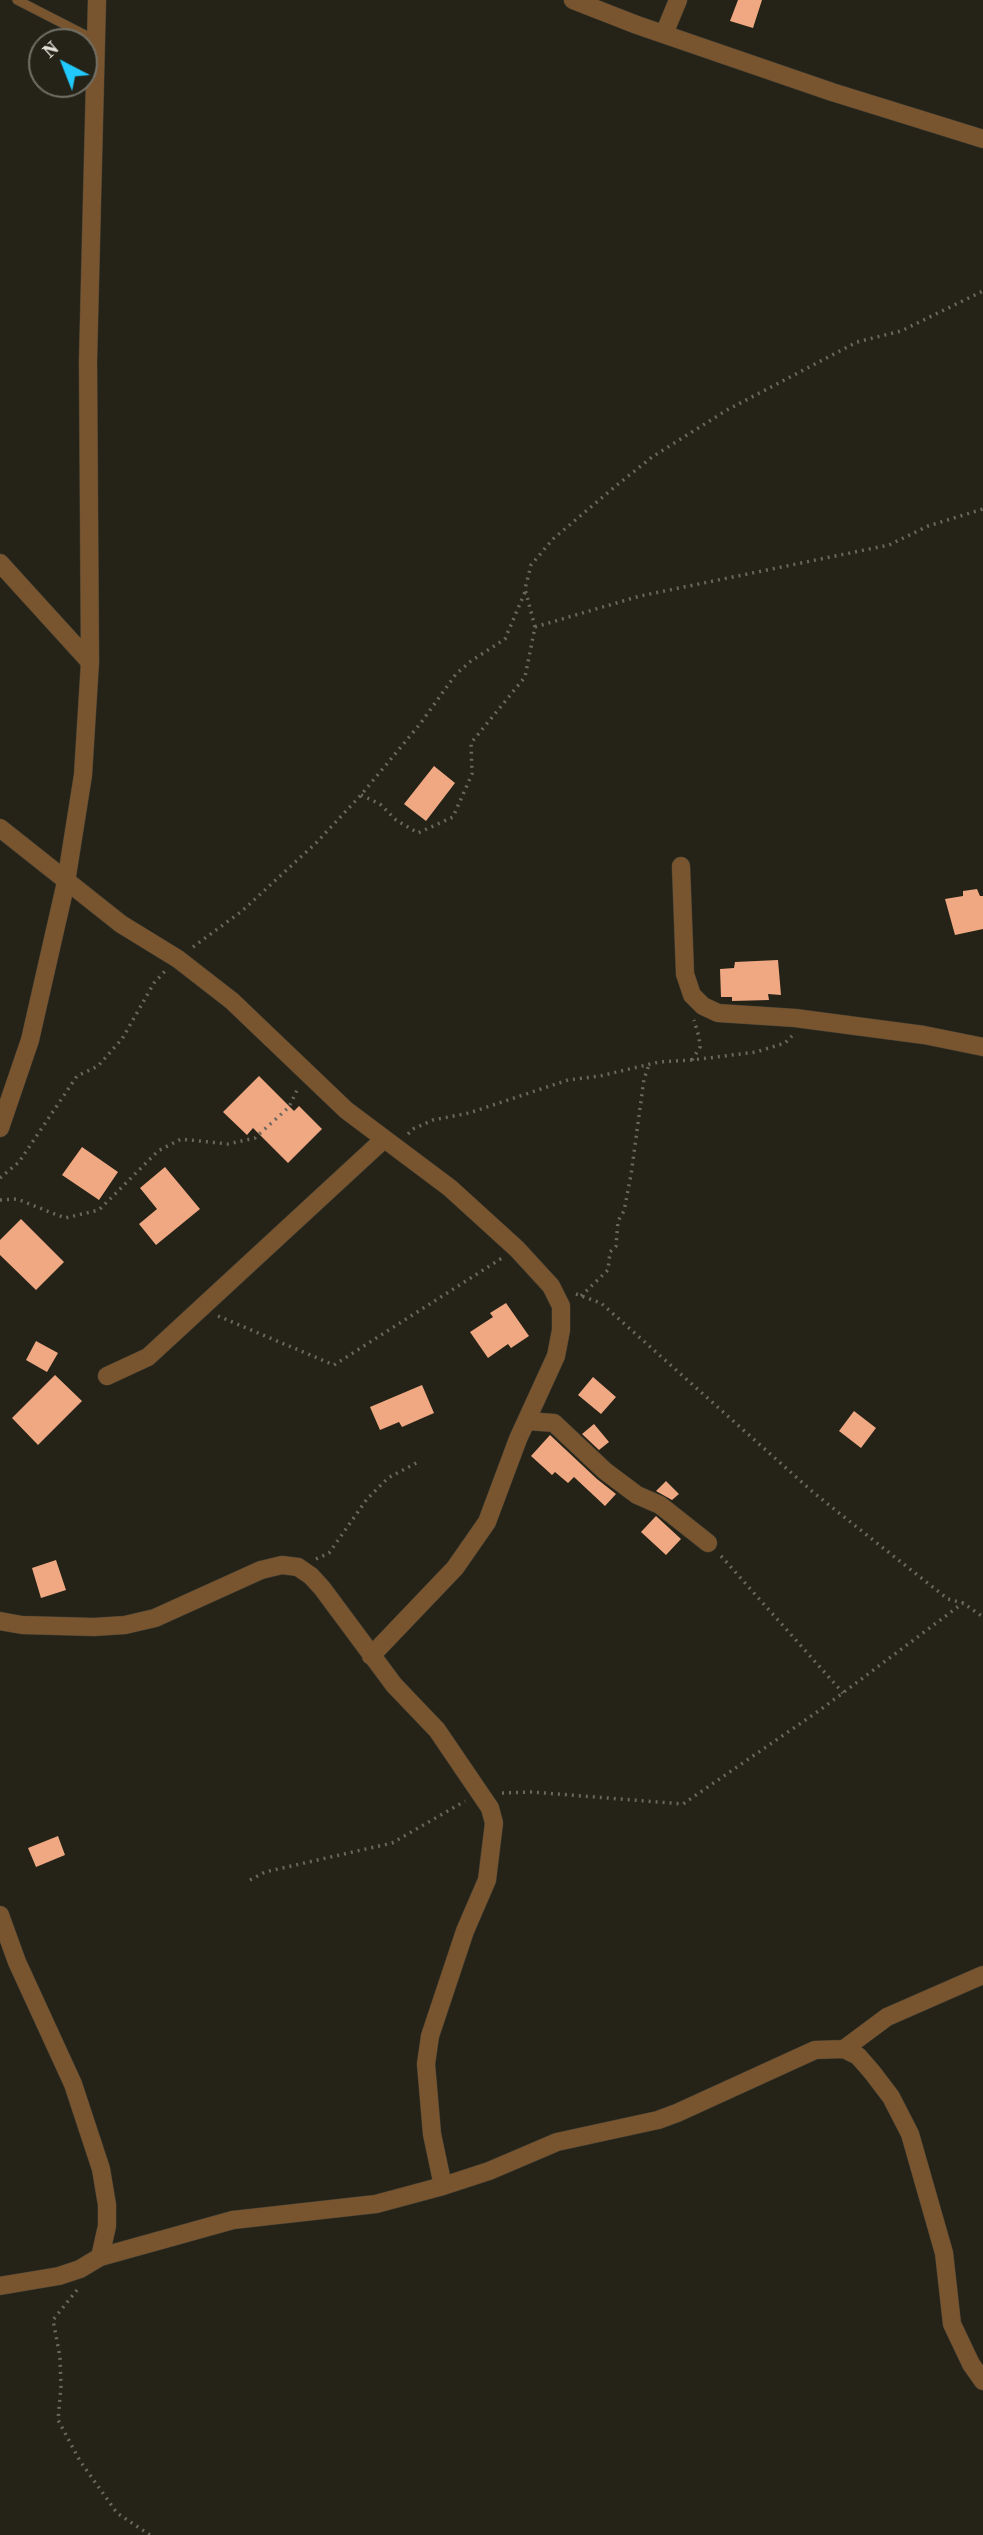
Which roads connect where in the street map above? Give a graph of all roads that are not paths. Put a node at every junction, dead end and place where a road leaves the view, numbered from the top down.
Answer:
1 (17, 0) edge
2 (97, 0) edge
3 (573, 0) edge
4 (678, 0) edge
5 (72, 28) edge
6 (96, 28) edge
7 (664, 34) junction
8 (94, 98) edge
9 (983, 139) edge
10 (0, 563) edge
11 (90, 662) junction
12 (0, 828) edge
13 (681, 866) dead end
14 (66, 882) junction
15 (983, 1047) edge
16 (0, 1128) edge
17 (388, 1144) junction
18 (107, 1377) dead end
19 (527, 1421) junction
20 (708, 1543) road end
21 (0, 1621) edge
22 (371, 1656) junction
23 (0, 1915) edge
24 (983, 1975) edge
25 (844, 2049) junction
26 (443, 2186) junction
27 (100, 2257) junction
28 (0, 2286) edge
29 (983, 2381) edge

1 - 5 lane
2 - 6 street
3 - 7 street
4 - 7 street
7 - 9 street
8 - 11 street
10 - 11 street
11 - 14 street
12 - 14 street
13 - 15 street
14 - 16 street
14 - 17 street
17 - 18 street
17 - 19 street
19 - 20 street
19 - 22 street
21 - 22 street
22 - 26 street
23 - 27 street
24 - 25 street
25 - 26 street
25 - 29 street
26 - 27 street
27 - 28 street

